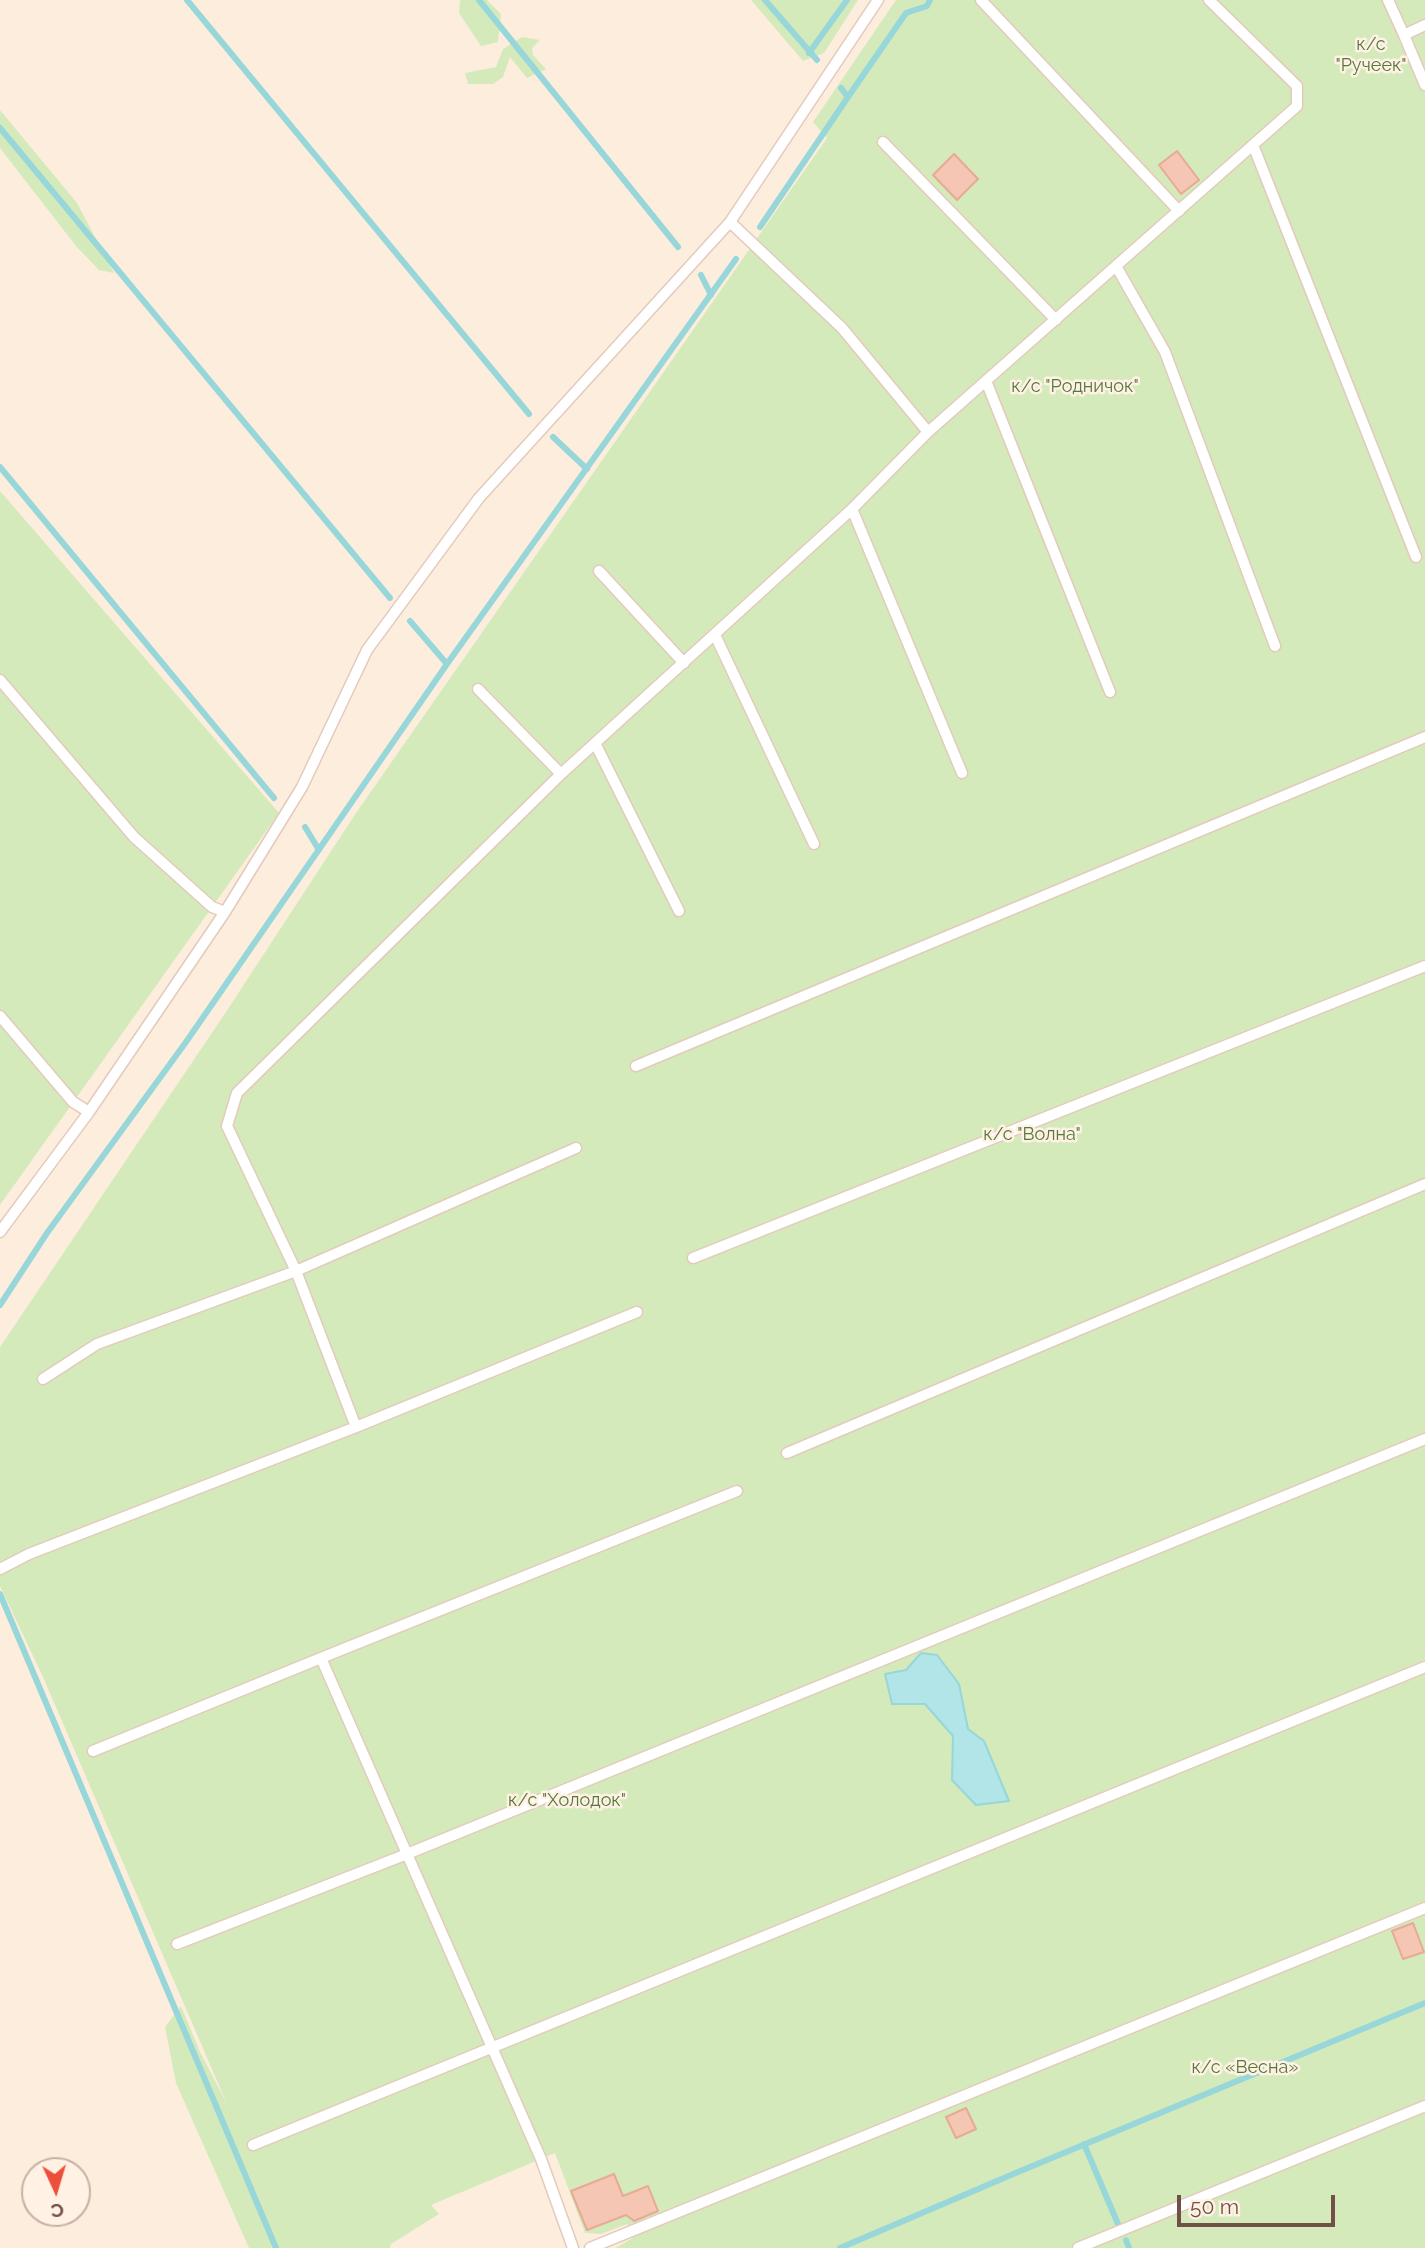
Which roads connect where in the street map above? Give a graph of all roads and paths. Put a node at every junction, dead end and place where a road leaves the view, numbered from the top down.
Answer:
1 (878, 0) edge
2 (981, 0) edge
3 (1209, 0) edge
4 (1388, 0) edge
5 (1425, 25) edge
6 (1404, 35) junction
7 (1425, 85) edge
8 (883, 142) dead end
9 (1253, 145) junction
10 (1179, 211) junction
11 (730, 222) junction
12 (1116, 266) junction
13 (1056, 320) junction
14 (986, 381) junction
15 (928, 432) junction
16 (852, 509) junction
17 (1416, 557) dead end
18 (599, 571) dead end
19 (715, 635) junction
20 (1275, 646) dead end
21 (684, 663) junction
22 (0, 680) edge
23 (478, 689) dead end
24 (1110, 692) dead end
25 (1425, 737) edge
26 (595, 743) junction
27 (962, 773) dead end
28 (561, 774) junction
29 (814, 845) dead end
30 (679, 911) dead end
31 (225, 912) junction
32 (1425, 966) edge
33 (0, 1016) edge
34 (636, 1066) dead end
35 (89, 1112) junction
36 (576, 1147) dead end
37 (1425, 1184) edge
38 (0, 1232) edge
39 (693, 1258) dead end
40 (296, 1271) junction
41 (637, 1312) dead end
42 (43, 1379) dead end
43 (356, 1427) junction
44 (1425, 1439) edge
45 (788, 1453) dead end
46 (737, 1490) dead end
47 (0, 1569) edge
48 (321, 1658) junction
49 (1425, 1667) edge
50 (93, 1751) dead end
51 (407, 1854) junction
52 (1425, 1908) edge
53 (177, 1944) dead end
54 (492, 2047) junction
55 (1425, 2106) edge
56 (253, 2145) dead end
57 (573, 2248) edge
58 (590, 2248) edge
59 (1077, 2248) edge

1 - 11 lane
2 - 10 lane
3 - 9 lane
4 - 6 lane
5 - 6 lane
6 - 7 lane
8 - 13 lane
9 - 10 lane
9 - 17 lane
10 - 12 lane
11 - 15 lane
11 - 31 lane
12 - 13 lane
12 - 20 lane
13 - 14 lane
14 - 15 lane
14 - 24 lane
15 - 16 lane
16 - 19 lane
16 - 27 lane
18 - 21 lane
19 - 21 lane
19 - 29 lane
21 - 26 lane
22 - 31 lane
23 - 28 lane
25 - 34 lane
26 - 28 lane
26 - 30 lane
28 - 40 lane
31 - 35 lane
32 - 39 lane
33 - 35 lane
35 - 38 lane
36 - 40 lane
37 - 45 lane
40 - 42 lane
40 - 43 lane
41 - 43 lane
43 - 47 lane
44 - 51 lane
46 - 48 lane
48 - 50 lane
48 - 51 lane
49 - 54 lane
51 - 53 lane
51 - 54 lane
52 - 58 lane
54 - 56 lane
54 - 57 lane
55 - 59 lane

